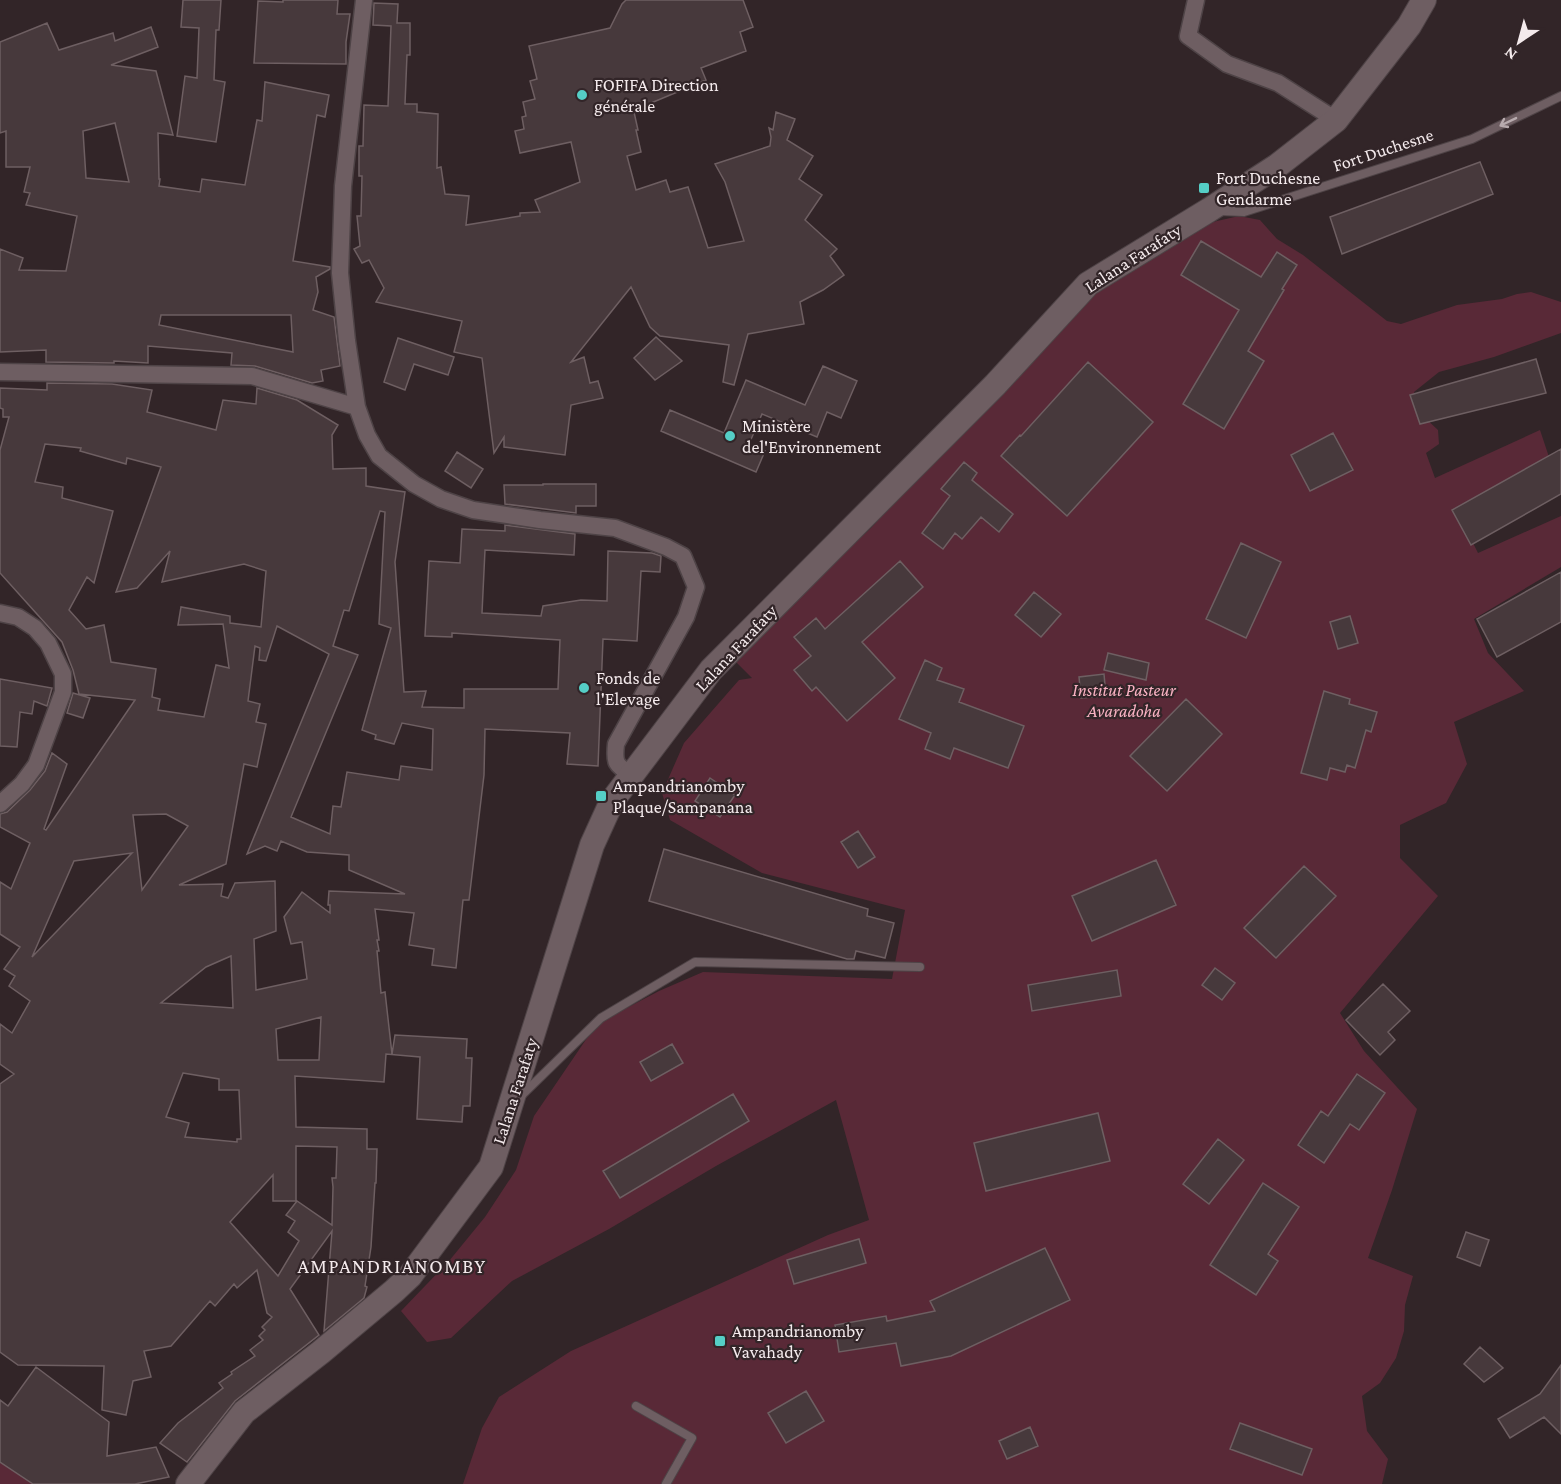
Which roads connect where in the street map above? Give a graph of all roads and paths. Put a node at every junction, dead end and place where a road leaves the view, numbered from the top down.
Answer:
1 (364, 0) edge
2 (1196, 0) edge
3 (1424, 0) edge
4 (1561, 96) edge
5 (1336, 120) junction
6 (1209, 210) junction
7 (0, 372) edge
8 (357, 407) junction
9 (0, 613) edge
10 (632, 774) junction
11 (0, 804) edge
12 (920, 967) dead end
13 (511, 1107) junction
14 (636, 1406) dead end
15 (188, 1484) edge
16 (666, 1484) edge

1 - 8 street
2 - 5 street
3 - 5 main road, Lalana Farafaty
4 -> 6 lane, Fort Duchesne
5 - 6 main road, Lalana Farafaty
6 - 10 main road, Lalana Farafaty
7 - 8 street
8 - 10 street
9 - 11 street
10 - 13 main road, Lalana Farafaty
12 - 13 lane
13 - 15 main road, Lalana Farafaty
14 - 16 lane

